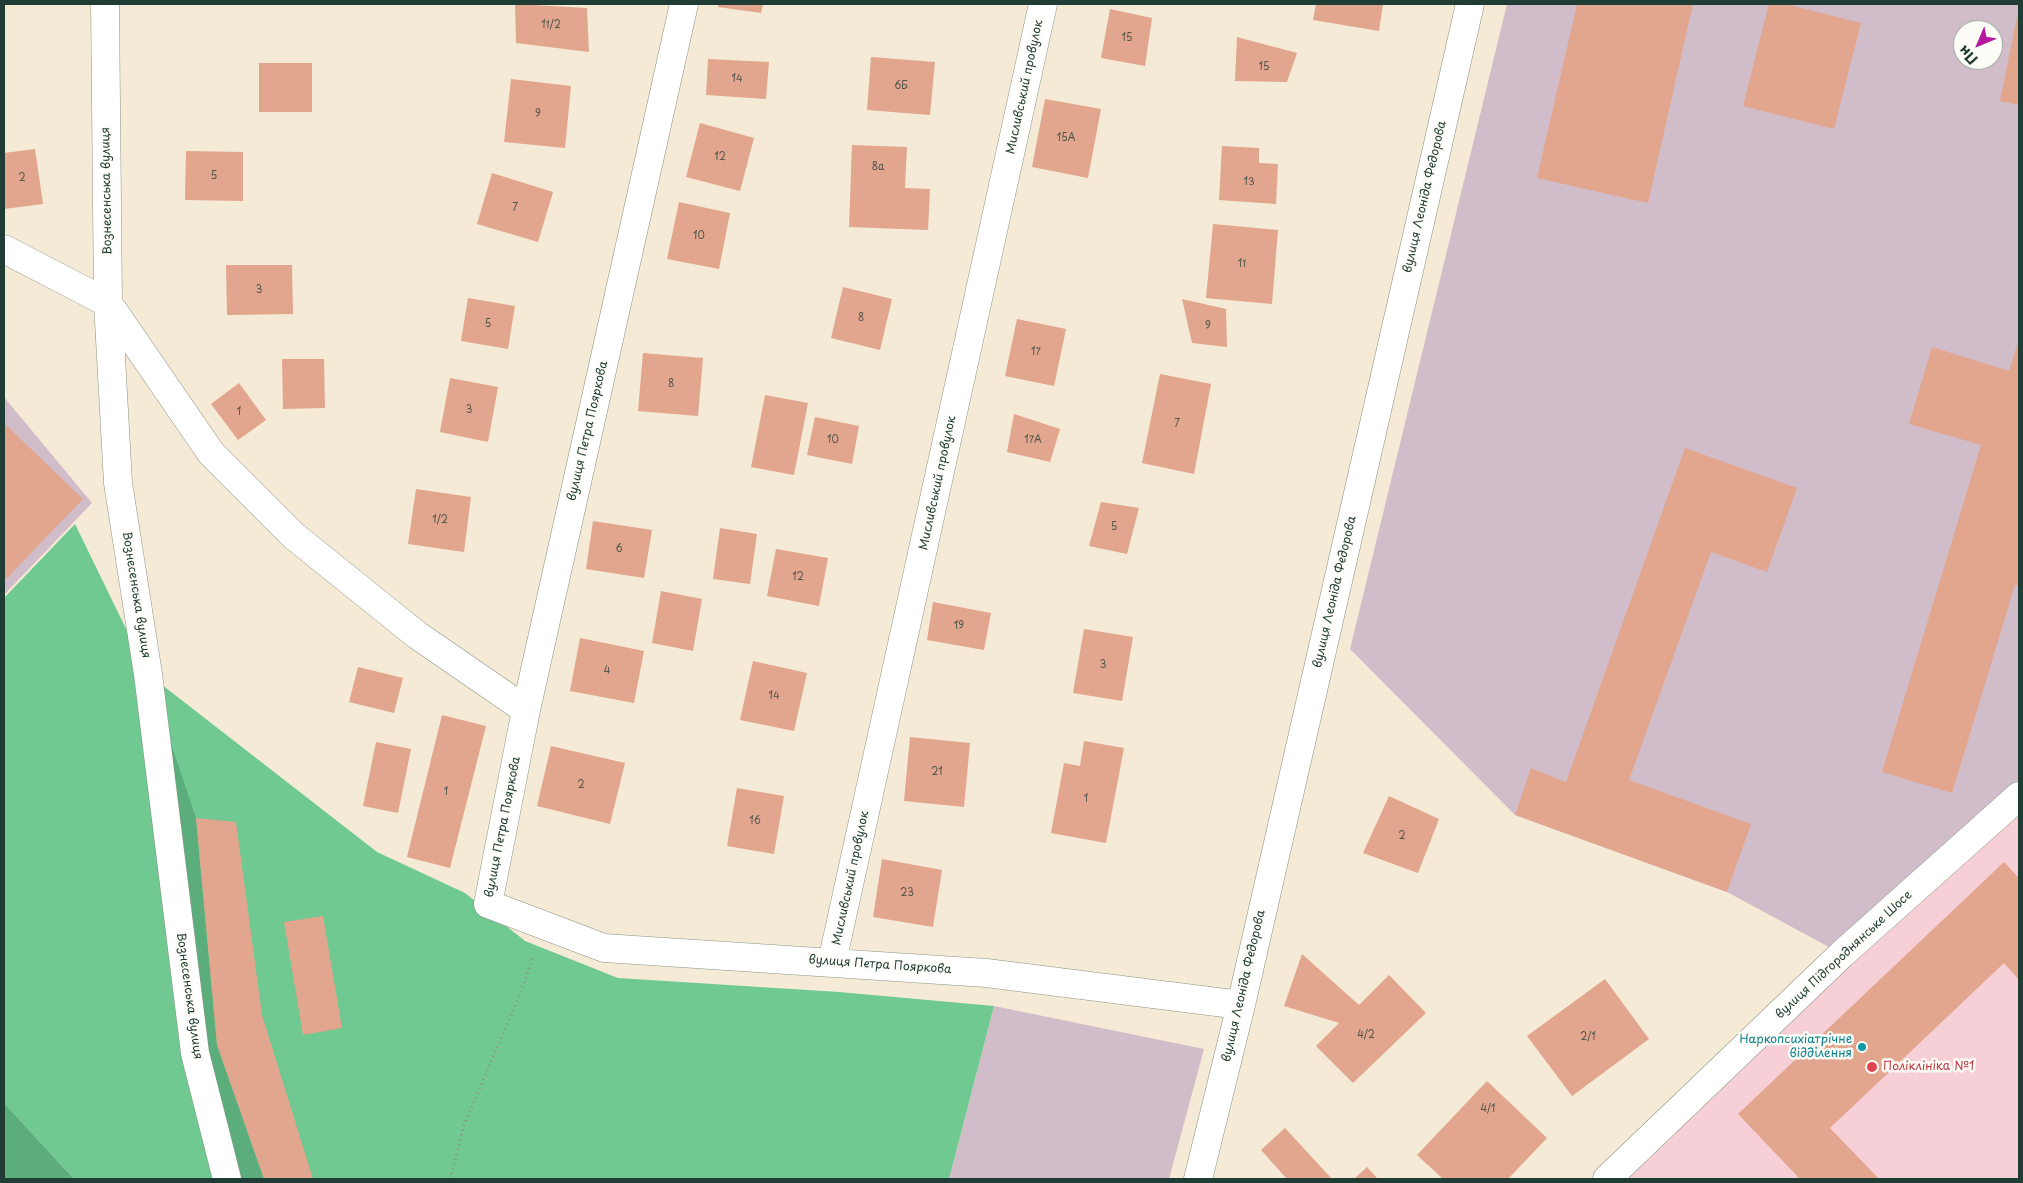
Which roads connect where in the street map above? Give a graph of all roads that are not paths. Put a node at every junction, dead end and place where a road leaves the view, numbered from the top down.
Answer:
1 (105, 4) edge
2 (684, 4) edge
3 (1043, 4) edge
4 (1470, 4) edge
5 (4, 249) edge
6 (108, 303) junction
7 (526, 710) junction
8 (2019, 796) edge
9 (832, 962) junction
10 (1241, 1005) junction
11 (227, 1179) edge
12 (1198, 1179) edge
13 (1607, 1179) edge

1 - 6 street, Вознесенська вулиця
2 - 7 street, вулиця Петра Пояркова
3 - 9 street, Мисливський провулок
4 - 10 street, вулиця Леоніда Федорова
5 - 6 street
6 - 7 street
6 - 11 street, Вознесенська вулиця
7 - 9 street, вулиця Петра Пояркова
8 - 13 street, вулиця Підгороднянське Шосе
9 - 10 street, вулиця Петра Пояркова
10 - 12 street, вулиця Леоніда Федорова

